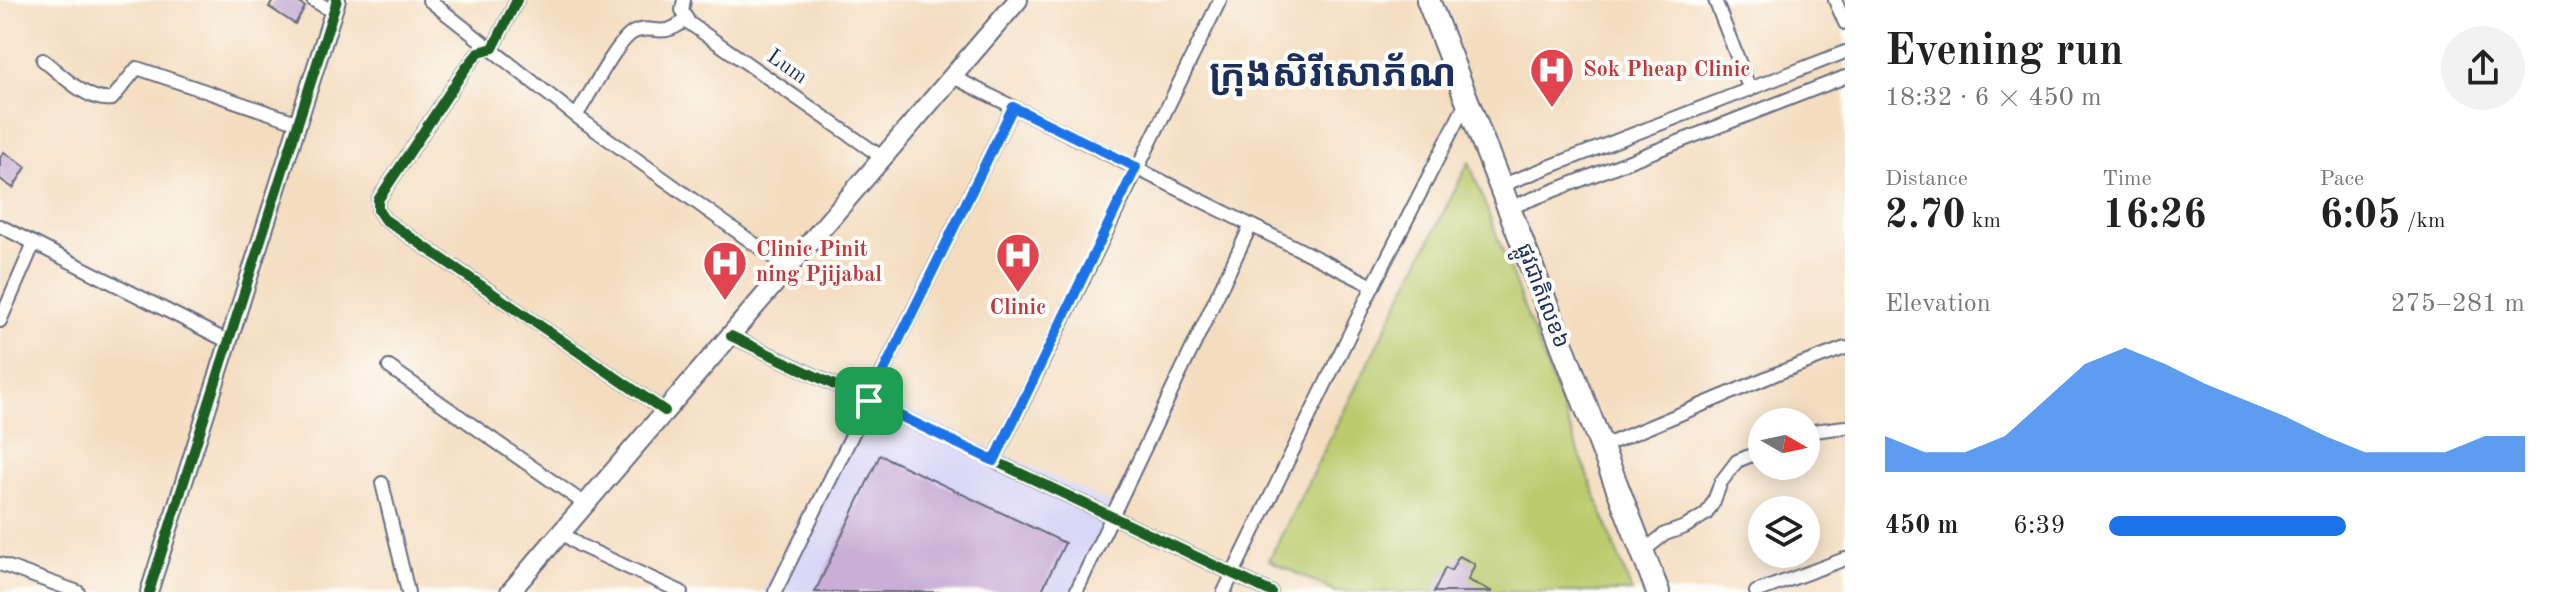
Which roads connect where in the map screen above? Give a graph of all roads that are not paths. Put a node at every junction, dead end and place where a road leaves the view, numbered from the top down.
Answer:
1 (313, 0) edge
2 (429, 0) edge
3 (517, 0) edge
4 (684, 0) edge
5 (1018, 0) edge
6 (1220, 0) edge
7 (1428, 0) edge
8 (1715, 0) edge
9 (1835, 0) edge
10 (335, 6) edge
11 (687, 19) junction
12 (1845, 23) edge
13 (493, 48) junction
14 (1845, 52) edge
15 (43, 60) dead end
16 (953, 77) junction
17 (1845, 77) edge
18 (1750, 90) junction
19 (1467, 101) junction
20 (1013, 107) junction
21 (576, 116) junction
22 (299, 123) junction
23 (883, 158) junction
24 (1136, 167) junction
25 (1500, 186) junction
26 (1509, 208) junction
27 (1251, 225) junction
28 (0, 226) edge
29 (34, 243) junction
30 (788, 268) junction
31 (1373, 286) junction
32 (0, 321) edge
33 (731, 336) junction
34 (229, 342) junction
35 (1845, 348) edge
36 (389, 367) dead end
37 (869, 401) junction
38 (665, 411) junction
39 (1845, 427) edge
40 (1820, 430) edge
41 (1601, 447) junction
42 (1748, 457) edge
43 (994, 461) junction
44 (382, 483) dead end
45 (585, 504) junction
46 (1113, 517) junction
47 (561, 532) junction
48 (1642, 552) junction
49 (1845, 559) edge
50 (0, 564) edge
51 (1233, 574) junction
52 (78, 592) edge
53 (149, 592) edge
54 (408, 592) edge
55 (510, 592) edge
56 (681, 592) edge
57 (775, 592) edge
58 (1076, 592) edge
59 (1224, 592) edge
60 (1239, 592) edge
61 (1271, 592) edge
62 (1658, 592) edge
63 (1756, 592) edge

1 - 10 street
2 - 13 street
3 - 13 street
4 - 11 street
5 - 16 main road
6 - 24 street
7 - 19 highway, ផ្លូវជាតិលេខ៦
8 - 18 street
9 - 12 street
10 - 22 street
11 - 21 street
11 - 23 street, Lum
13 - 21 street
13 - 38 street
14 - 18 street
15 - 22 street
16 - 20 street
16 - 23 main road
17 - 26 street
18 - 25 street
19 - 25 highway, ផ្លូវជាតិលេខ៦
19 - 31 street
20 - 24 street
20 - 37 street
21 - 30 street
22 - 34 street
23 - 30 main road
24 - 27 street
24 - 43 street
25 - 26 highway, ផ្លូវជាតិលេខ៦
26 - 41 highway, ផ្លូវជាតិលេខ៦
27 - 31 street
27 - 46 street
28 - 29 street
29 - 32 street
29 - 34 street
30 - 33 main road
31 - 51 street
33 - 37 street
33 - 38 main road
34 - 53 street
35 - 41 street
36 - 45 street
37 - 43 street
37 - 57 street
38 - 45 main road
39 - 40 street
41 - 48 highway, ផ្លូវជាតិលេខ៦
42 - 48 street
43 - 46 street
44 - 54 street
45 - 47 main road
46 - 51 street
46 - 58 street
47 - 55 main road
47 - 56 street
48 - 62 highway, ផ្លូវជាតិលេខ៦
49 - 63 street
50 - 52 street
51 - 59 street
51 - 60 street
51 - 61 street

